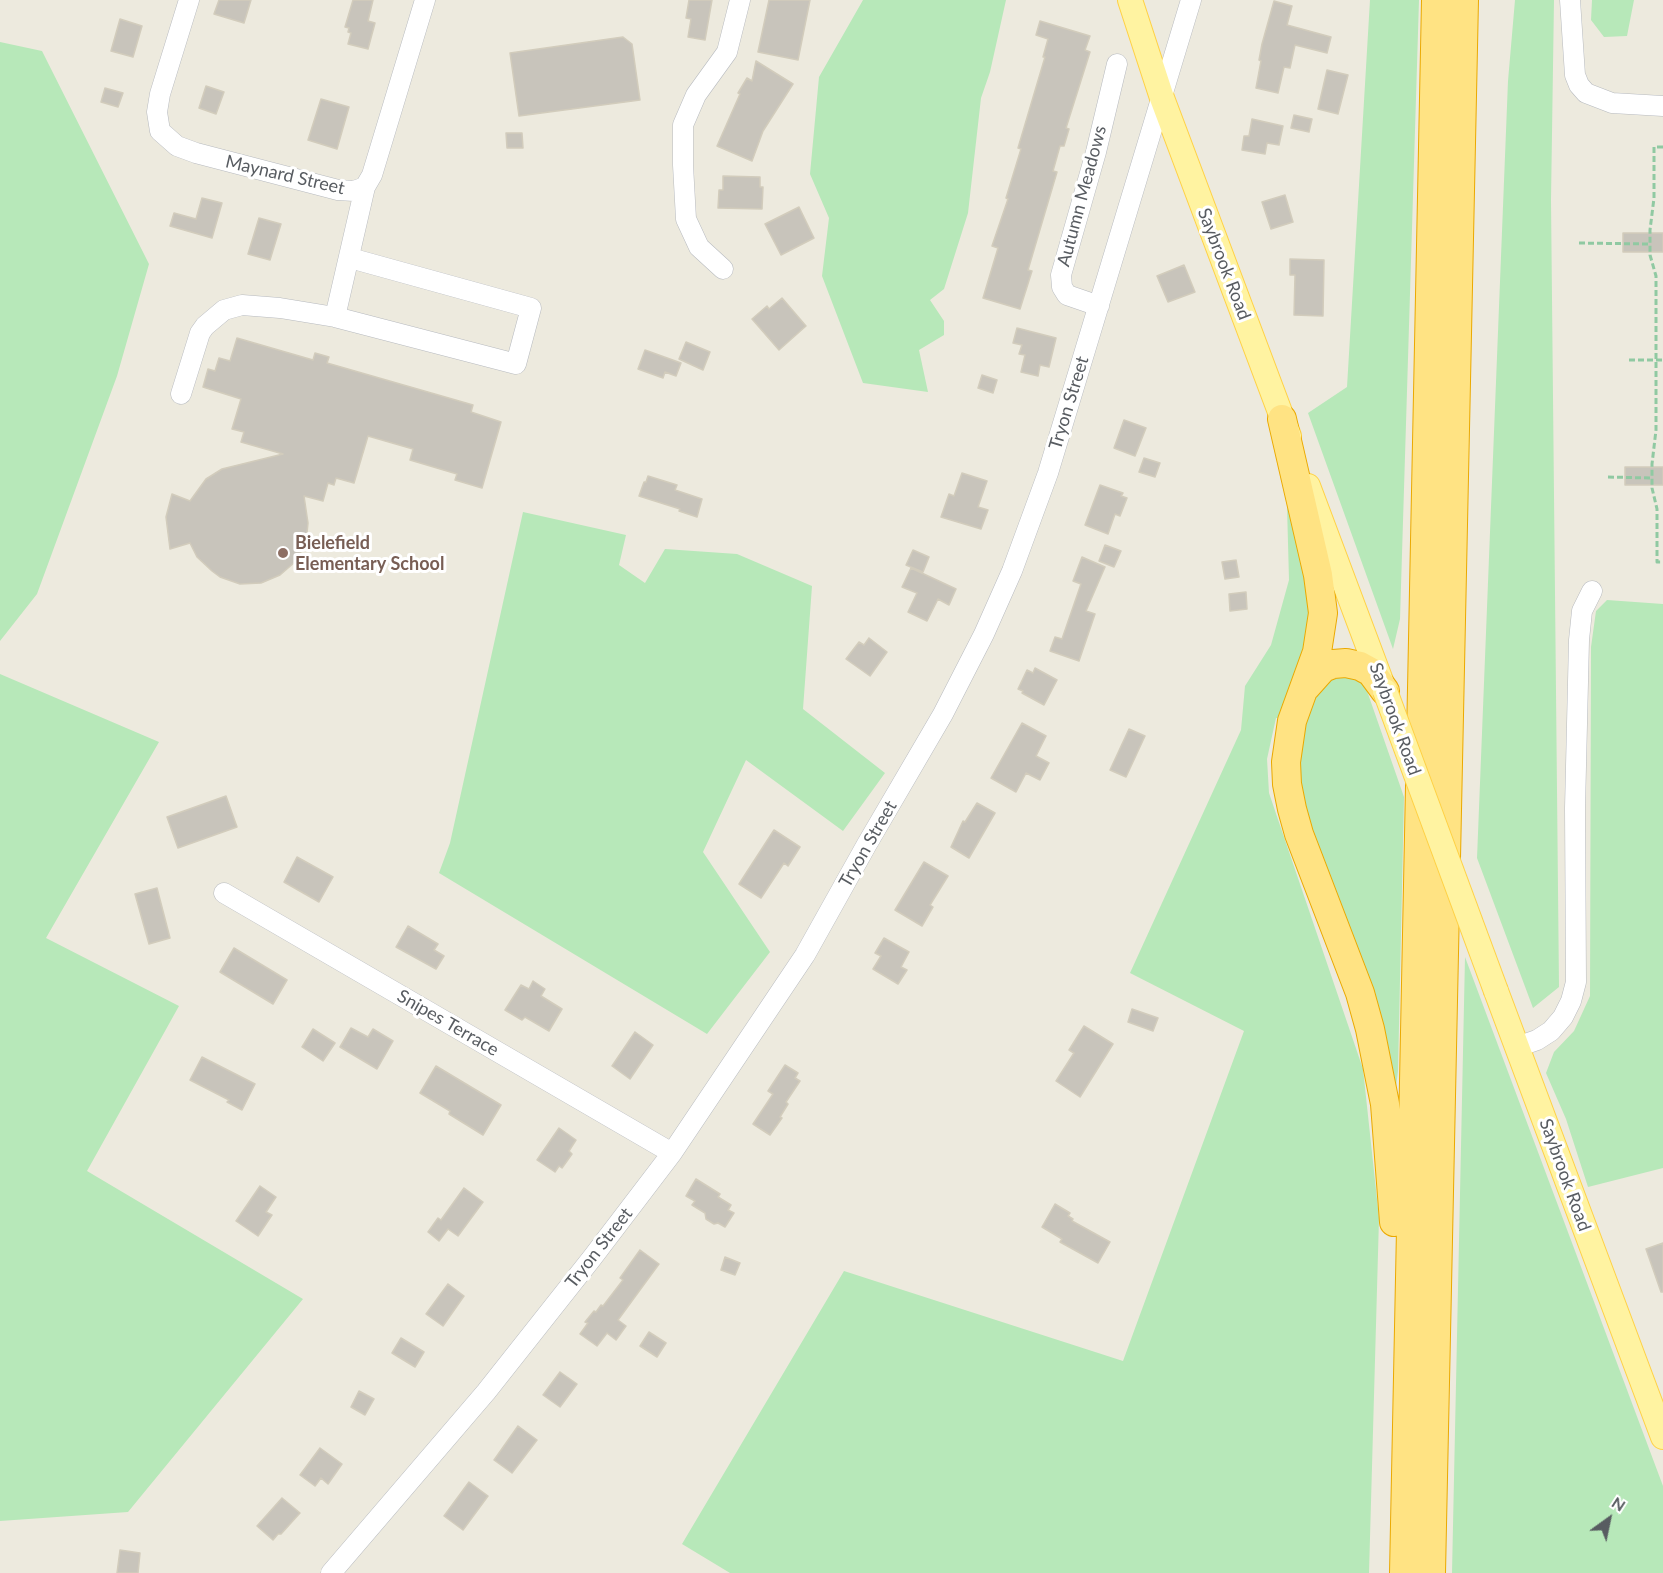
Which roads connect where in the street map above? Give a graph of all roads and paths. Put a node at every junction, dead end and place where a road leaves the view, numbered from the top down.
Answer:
1 (189, 0) edge
2 (425, 0) edge
3 (740, 0) edge
4 (1130, 0) edge
5 (1191, 0) edge
6 (1436, 0) edge
7 (1464, 0) edge
8 (1478, 0) edge
9 (1570, 0) edge
10 (1117, 64) dead end
11 (1162, 98) junction
12 (1663, 106) edge
13 (1663, 147) edge
14 (365, 187) junction
15 (1459, 223) junction
16 (1579, 243) dead end
17 (1650, 244) junction
18 (350, 258) junction
19 (723, 269) dead end
20 (1099, 306) junction
21 (335, 317) junction
22 (1629, 360) dead end
23 (1655, 360) junction
24 (1663, 360) edge
25 (181, 394) dead end
26 (1282, 419) junction
27 (1608, 477) dead end
28 (1652, 478) junction
29 (1663, 562) edge
30 (1592, 591) dead end
31 (1385, 691) junction
32 (1300, 700) junction
33 (224, 893) dead end
34 (1517, 1047) junction
35 (672, 1153) junction
36 (1663, 1437) edge
37 (331, 1573) edge
38 (1404, 1573) edge
39 (1431, 1573) edge

1 - 14 street, Maynard Street
2 - 14 street, Maynard Street
3 - 19 street
4 - 11 main road, Saybrook Road
5 - 11 street, Tryon Street
6 - 38 highway
7 - 15 highway
8 - 15 highway
9 - 12 street
10 - 20 street, Autumn Meadows
11 - 20 street, Tryon Street
11 - 26 main road, Saybrook Road
13 - 17 path
14 - 18 street
15 - 39 highway
16 - 17 path
17 - 23 path
18 - 21 street
18 - 21 street
20 - 35 street, Tryon Street
21 - 25 street
22 - 23 path
23 - 24 path
23 - 28 path
26 - 31 main road, Saybrook Road
26 - 32 highway
27 - 28 path
28 - 29 path
30 - 34 street
31 - 32 highway
31 - 34 main road, Saybrook Road, bridge
32 - 38 highway
33 - 35 street, Snipes Terrace
34 - 36 main road, Saybrook Road
35 - 37 street, Tryon Street

